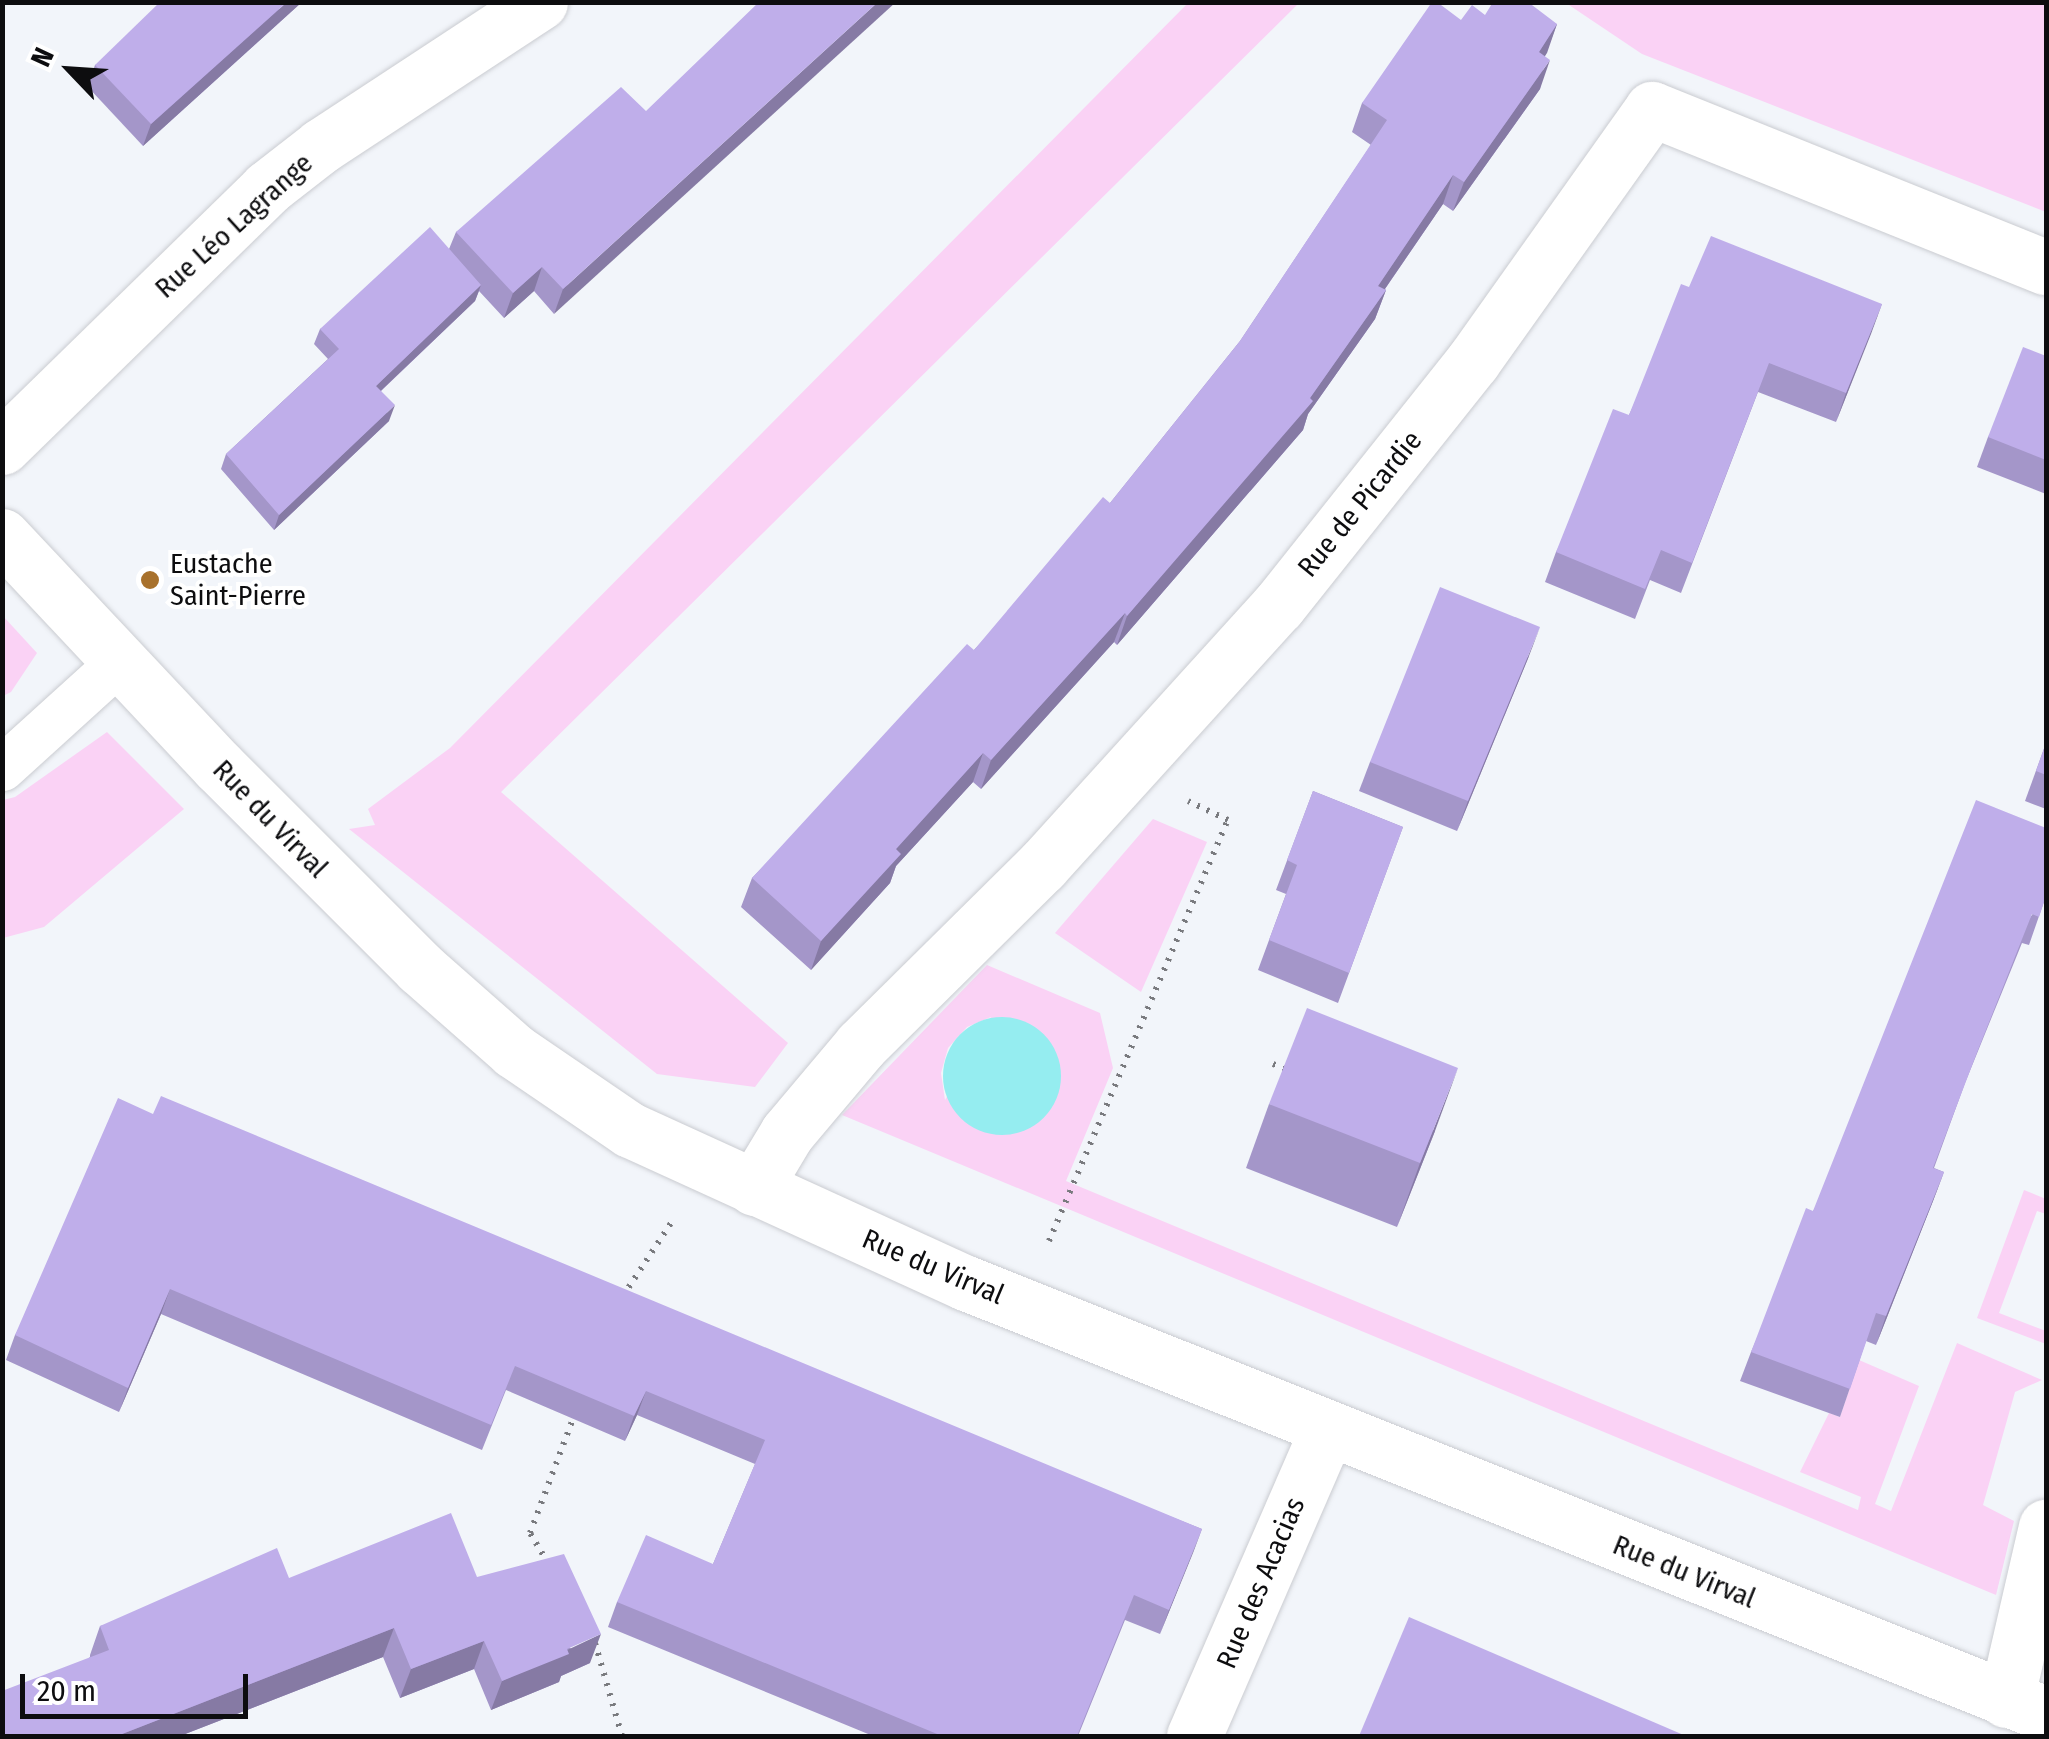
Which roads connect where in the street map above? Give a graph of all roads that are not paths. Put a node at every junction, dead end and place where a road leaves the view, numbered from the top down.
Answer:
1 (540, 2) edge
2 (2046, 267) edge
3 (2, 447) edge
4 (2, 536) edge
5 (120, 662) junction
6 (2, 768) edge
7 (731, 1178) junction
8 (1327, 1430) junction
9 (2046, 1526) edge
10 (2026, 1707) edge
11 (1194, 1736) edge

1 - 3 street, Rue Léo Lagrange
2 - 7 street, Rue de Picardie
4 - 5 street, Rue du Virval
5 - 6 lane
5 - 7 street, Rue du Virval
7 - 8 street, Rue du Virval
8 - 10 street, Rue du Virval
8 - 11 street, Rue des Acacias
9 - 10 street

